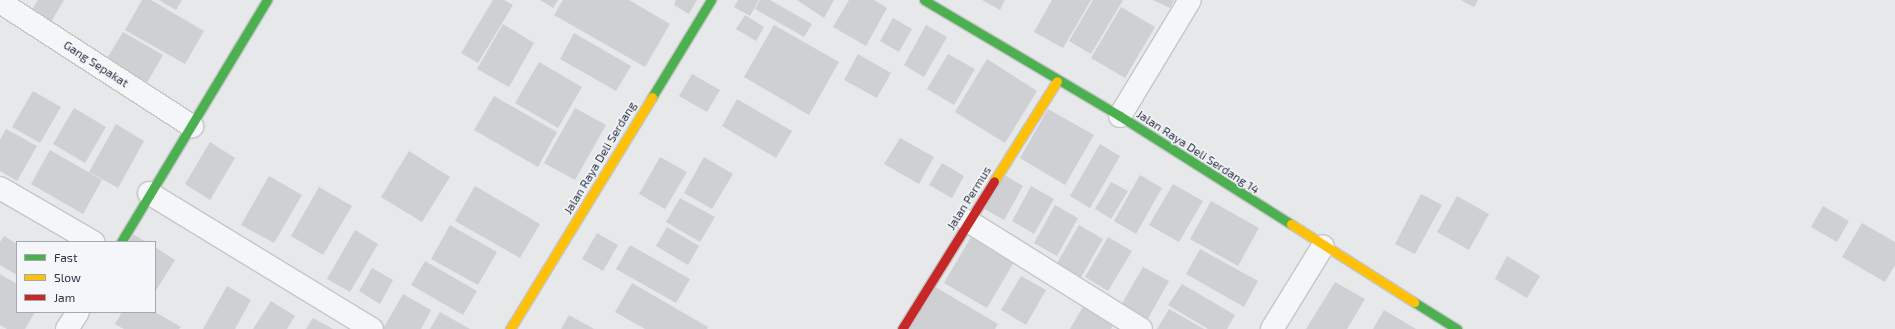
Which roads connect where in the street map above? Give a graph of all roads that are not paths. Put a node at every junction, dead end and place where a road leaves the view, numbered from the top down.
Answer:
1 (267, 0) edge
2 (711, 0) edge
3 (924, 0) edge
4 (1190, 0) edge
5 (0, 2) edge
6 (1056, 81) junction
7 (1120, 116) junction
8 (192, 126) junction
9 (0, 188) edge
10 (149, 193) junction
11 (968, 221) junction
12 (91, 241) edge
13 (122, 241) edge
14 (1323, 246) junction
15 (77, 313) edge
16 (67, 329) edge
17 (372, 329) edge
18 (510, 329) edge
19 (902, 329) edge
20 (1141, 329) edge
21 (1272, 329) edge
22 (1457, 329) edge

1 - 8 street
2 - 18 street, Jalan Raya Deli Serdang
3 - 6 street, Jalan Raya Deli Serdang 14
4 - 7 street
5 - 8 street, Gang Sepakat
6 - 7 street, Jalan Raya Deli Serdang 14
6 - 11 street, Jalan Permus
7 - 14 street, Jalan Raya Deli Serdang 14
8 - 10 street
9 - 12 street
10 - 13 street
10 - 17 street
11 - 19 street, Jalan Permus
11 - 20 street
14 - 21 street
14 - 22 street, Jalan Raya Deli Serdang 14
15 - 16 street

